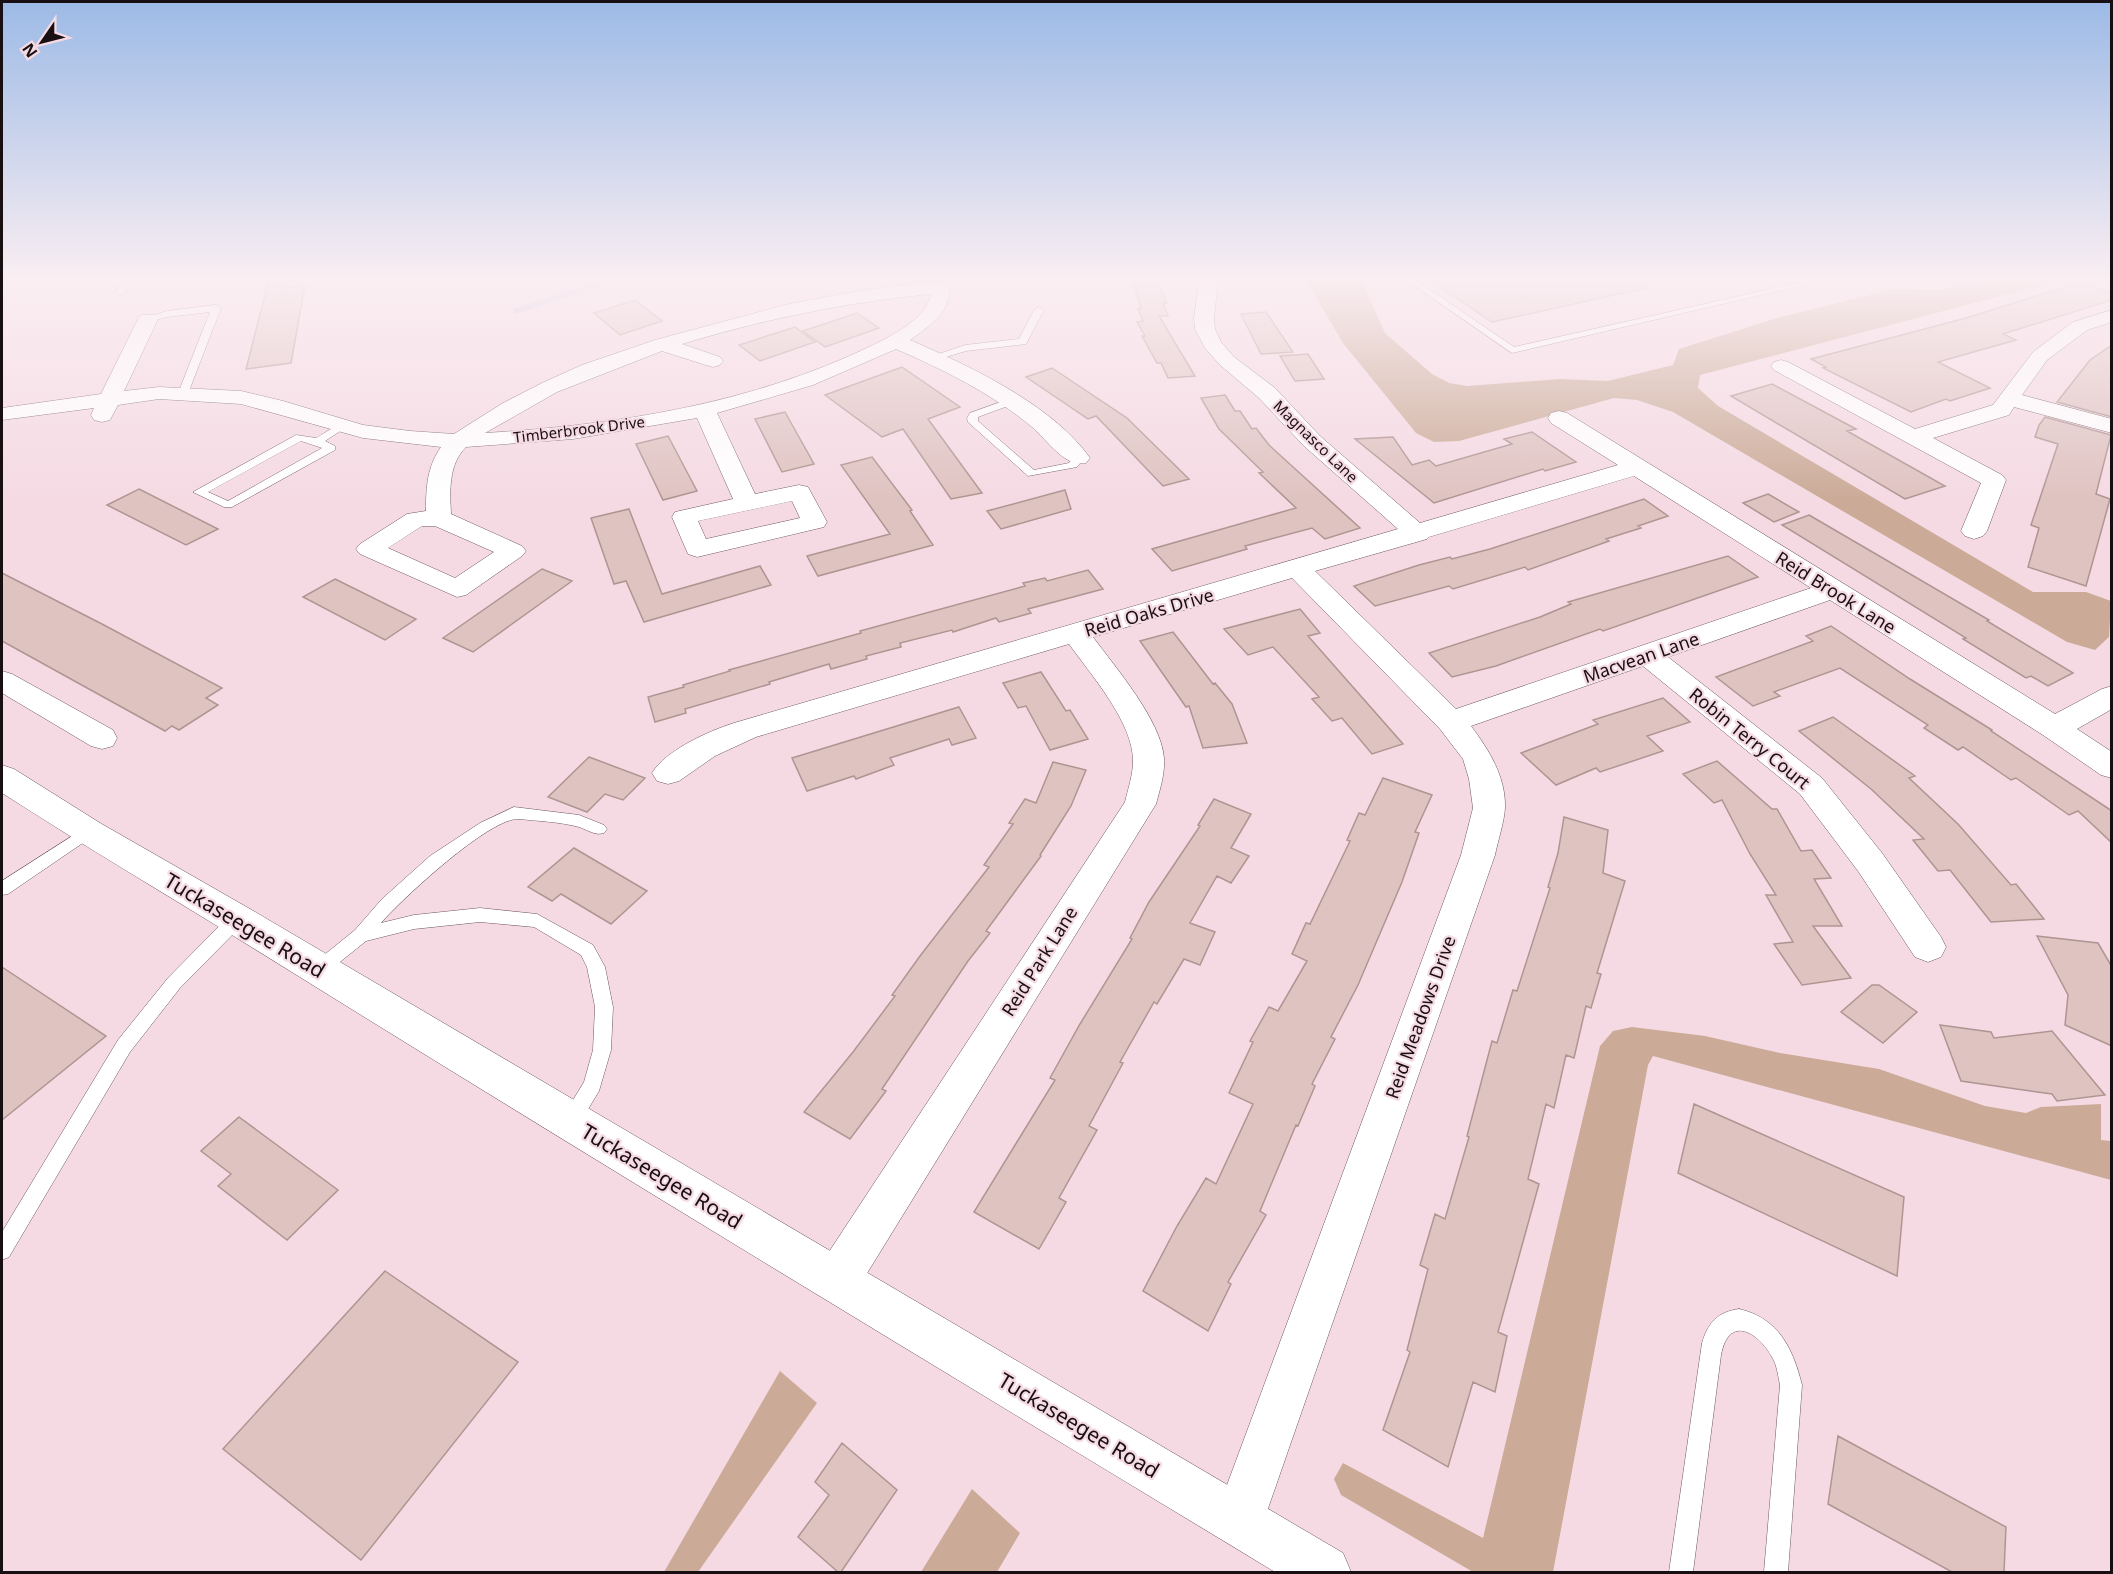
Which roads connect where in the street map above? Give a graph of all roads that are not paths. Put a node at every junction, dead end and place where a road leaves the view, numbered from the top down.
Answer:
1 (132, 352) edge
2 (200, 352) edge
3 (638, 352) edge
4 (687, 352) edge
5 (870, 352) edge
6 (920, 352) edge
7 (950, 352) edge
8 (1219, 352) edge
9 (2045, 352) edge
10 (932, 358) junction
11 (713, 361) dead end
12 (1781, 366) dead end
13 (183, 396) junction
14 (2011, 399) junction
15 (1012, 401) junction
16 (105, 408) junction
17 (704, 410) junction
18 (2, 414) edge
19 (1558, 418) dead end
20 (340, 426) junction
21 (2112, 426) edge
22 (2, 430) edge
23 (1913, 437) junction
24 (459, 441) junction
25 (316, 442) junction
26 (1078, 458) joint
27 (1638, 467) junction
28 (747, 503) junction
29 (439, 518) junction
30 (1974, 531) dead end
31 (1418, 534) junction
32 (1297, 568) junction
33 (1832, 590) junction
34 (1076, 634) junction
35 (1648, 655) junction
36 (6, 689) edge
37 (2112, 696) edge
38 (1451, 722) junction
39 (2054, 728) junction
40 (102, 738) dead end
41 (2112, 767) edge
42 (669, 773) dead end
43 (2, 777) edge
44 (599, 829) dead end
45 (88, 832) junction
46 (2, 889) edge
47 (237, 919) junction
48 (361, 935) junction
49 (1928, 947) dead end
50 (319, 969) junction
51 (570, 1122) junction
52 (2, 1250) edge
53 (837, 1280) junction
54 (1239, 1520) junction
55 (1324, 1572) edge
56 (1682, 1572) edge
57 (1776, 1572) edge

1 - 16 street
2 - 13 lane
3 - 24 street
4 - 11 street
5 - 17 street, Timberbrook Drive
6 - 10 street
7 - 10 lane
8 - 31 street, Magnasco Lane
9 - 14 street
10 - 15 street
12 - 23 street
13 - 16 street, Timberbrook Drive
13 - 20 street, Timberbrook Drive
14 - 21 street
14 - 23 street
15 - 26 street
15 - 26 lane
16 - 18 street, Timberbrook Drive
16 - 22 street, Timberbrook Drive
17 - 24 street, Timberbrook Drive
17 - 28 street
19 - 27 street, Reid Brook Lane
20 - 24 street, Timberbrook Drive
20 - 25 lane
23 - 30 street
24 - 29 street
25 - 25 lane
27 - 31 street, Reid Oaks Drive
27 - 33 street, Reid Brook Lane
28 - 28 street
29 - 29 street
31 - 32 street, Reid Oaks Drive
32 - 34 street, Reid Oaks Drive
32 - 38 street, Reid Meadows Drive
33 - 35 street, Macvean Lane
33 - 39 street, Reid Brook Lane
34 - 42 street, Reid Oaks Drive
34 - 53 street, Reid Park Lane
35 - 38 street, Macvean Lane
35 - 49 street, Robin Terry Court
36 - 40 street
37 - 39 street
38 - 54 street, Reid Meadows Drive
39 - 41 street, Reid Brook Lane
43 - 45 street, Tuckaseegee Road
44 - 48 lane
45 - 46 lane
45 - 47 street, Tuckaseegee Road
47 - 50 street, Tuckaseegee Road
47 - 52 lane
48 - 50 lane
48 - 51 lane
50 - 51 street, Tuckaseegee Road
51 - 53 street, Tuckaseegee Road
53 - 54 street, Tuckaseegee Road
54 - 55 street, Tuckaseegee Road
56 - 57 lane

